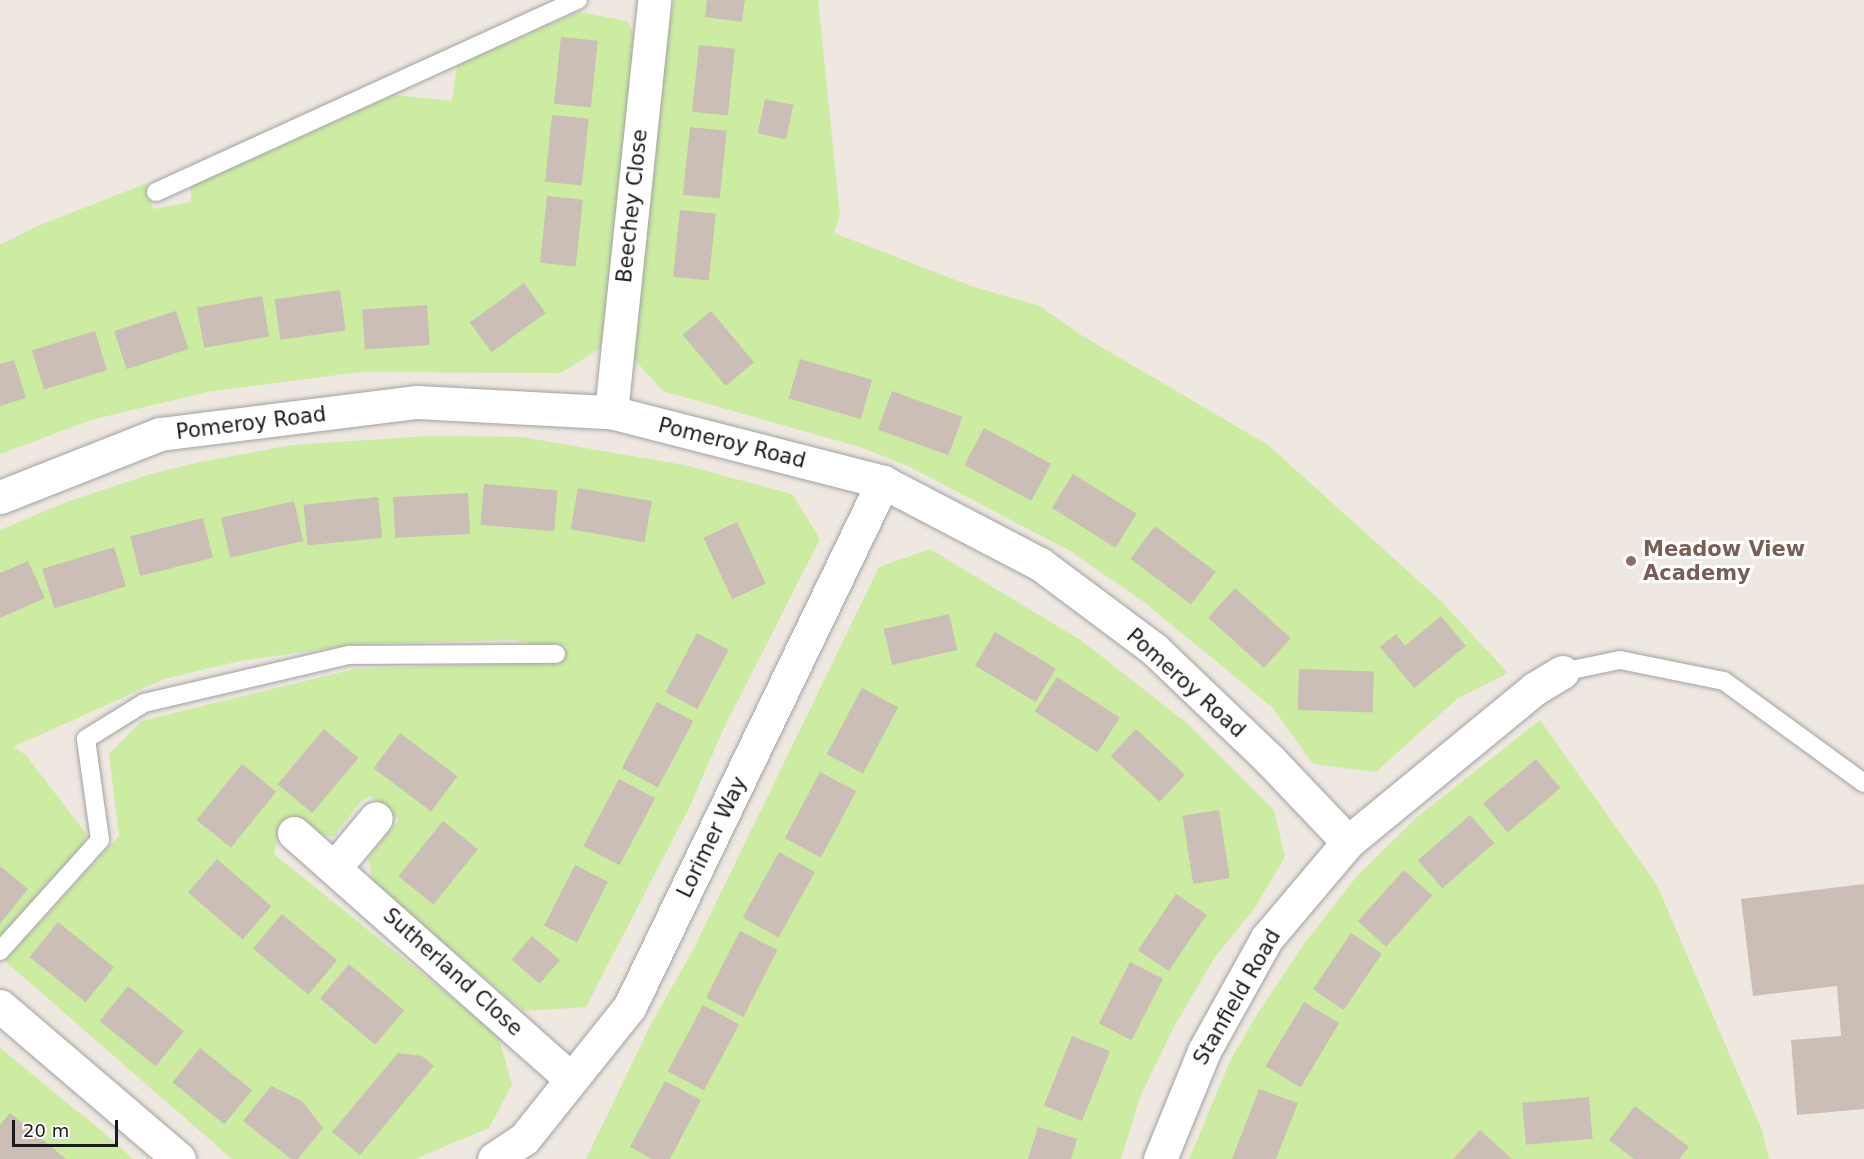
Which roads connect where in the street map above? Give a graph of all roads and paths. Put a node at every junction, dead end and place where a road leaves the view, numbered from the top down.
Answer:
1 (578, 0) edge
2 (654, 0) edge
3 (156, 192) dead end
4 (611, 412) junction
5 (883, 482) junction
6 (0, 497) edge
7 (556, 654) dead end
8 (1562, 672) joint
9 (1864, 783) edge
10 (376, 818) dead end
11 (294, 832) dead end
12 (1348, 842) junction
13 (336, 866) junction
14 (0, 951) edge
15 (0, 1006) edge
16 (570, 1078) junction
17 (180, 1159) edge
18 (494, 1159) edge
19 (1160, 1159) edge

1 - 3 lane
2 - 4 street, Beechey Close
4 - 5 street, Pomeroy Road
4 - 6 street, Pomeroy Road
5 - 12 street, Pomeroy Road
5 - 16 street, Lorimer Way
7 - 14 lane
8 - 9 lane
8 - 12 street, Stanfield Road
10 - 13 street
11 - 13 street, Sutherland Close
12 - 19 street, Stanfield Road
13 - 16 street, Sutherland Close
15 - 17 street
16 - 18 street, Lorimer Way

